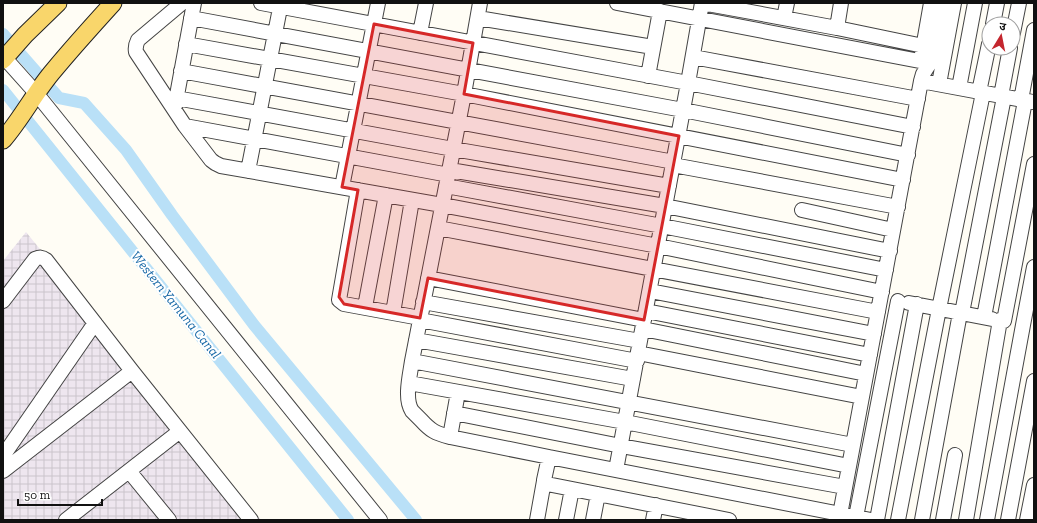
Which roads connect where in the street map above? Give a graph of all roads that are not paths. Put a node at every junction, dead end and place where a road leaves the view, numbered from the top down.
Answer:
1 (58, 3) edge
2 (113, 3) edge
3 (182, 3) edge
4 (194, 3) edge
5 (261, 3) edge
6 (378, 3) edge
7 (480, 3) edge
8 (617, 3) edge
9 (702, 3) edge
10 (787, 3) edge
11 (841, 3) edge
12 (930, 3) edge
13 (942, 3) edge
14 (954, 3) edge
15 (975, 3) edge
16 (997, 3) edge
17 (1019, 3) edge
18 (421, 4) edge
19 (280, 5) edge
20 (732, 6) edge
21 (758, 8) edge
22 (660, 11) junction
23 (995, 16) edge
24 (1016, 16) edge
25 (191, 18) junction
26 (478, 18) junction
27 (784, 18) junction
28 (700, 19) junction
29 (374, 24) junction
30 (837, 28) junction
31 (1034, 30) edge
32 (275, 33) junction
33 (420, 33) junction
34 (473, 43) junction
35 (186, 44) junction
36 (653, 47) junction
37 (928, 47) junction
38 (369, 50) junction
39 (5, 56) edge
40 (987, 56) edge
41 (1009, 56) edge
42 (693, 57) junction
43 (270, 59) junction
44 (469, 70) junction
45 (924, 70) junction
46 (181, 71) junction
47 (364, 76) junction
48 (648, 76) junction
49 (688, 83) junction
50 (939, 84) junction
51 (264, 86) junction
52 (959, 88) junction
53 (37, 92) junction
54 (981, 92) junction
55 (464, 94) junction
56 (1002, 97) junction
57 (918, 99) junction
58 (1027, 101) edge
59 (175, 104) junction
60 (358, 104) junction
61 (683, 110) junction
62 (260, 113) junction
63 (459, 122) junction
64 (185, 126) junction
65 (913, 127) junction
66 (353, 131) junction
67 (7, 134) edge
68 (679, 136) junction
69 (254, 139) junction
70 (453, 150) junction
71 (908, 155) junction
72 (348, 156) junction
73 (673, 164) junction
74 (1034, 164) edge
75 (248, 171) junction
76 (448, 177) junction
77 (903, 180) junction
78 (669, 186) junction
79 (342, 187) junction
80 (358, 190) junction
81 (807, 190) junction
82 (386, 195) junction
83 (412, 200) junction
84 (442, 205) junction
85 (666, 206) junction
86 (898, 207) junction
87 (802, 210) junction
88 (662, 226) junction
89 (438, 228) junction
90 (894, 230) junction
91 (797, 232) junction
92 (658, 246) junction
93 (890, 251) junction
94 (1034, 267) edge
95 (654, 269) junction
96 (886, 270) junction
97 (428, 278) junction
98 (650, 291) junction
99 (881, 295) junction
100 (3, 301) edge
101 (898, 301) junction
102 (423, 302) junction
103 (917, 304) junction
104 (365, 308) junction
105 (939, 309) junction
106 (878, 312) junction
107 (393, 313) junction
108 (961, 313) junction
109 (984, 317) junction
110 (420, 319) junction
111 (1002, 321) junction
112 (95, 324) junction
113 (1028, 326) edge
114 (874, 334) junction
115 (641, 336) junction
116 (416, 340) junction
117 (870, 355) junction
118 (412, 362) junction
119 (132, 371) junction
120 (866, 374) junction
121 (633, 379) junction
122 (1034, 381) edge
123 (409, 383) junction
124 (458, 392) junction
125 (862, 397) junction
126 (629, 402) junction
127 (454, 413) junction
128 (625, 422) junction
129 (180, 431) junction
130 (450, 437) junction
131 (853, 445) junction
132 (621, 446) junction
133 (934, 451) junction
134 (955, 455) junction
135 (3, 456) edge
136 (549, 457) junction
137 (976, 460) junction
138 (849, 466) junction
139 (616, 470) junction
140 (3, 471) edge
141 (129, 471) junction
142 (544, 481) junction
143 (1034, 485) edge
144 (845, 488) junction
145 (572, 489) junction
146 (598, 494) junction
147 (656, 506) junction
148 (686, 516) edge
149 (839, 517) edge
150 (856, 517) junction
151 (72, 518) edge
152 (714, 518) edge
153 (169, 520) edge
154 (251, 520) edge
155 (380, 520) edge
156 (537, 520) edge
157 (566, 520) edge
158 (593, 520) edge
159 (653, 520) edge
160 (729, 520) edge
161 (871, 520) edge
162 (877, 520) edge
163 (898, 520) edge
164 (922, 520) edge
165 (943, 520) edge
166 (966, 520) edge
167 (987, 520) edge
168 (1008, 520) edge
169 (1027, 520) edge

1 - 39 main road
2 - 53 main road
3 - 59 street
4 - 25 street
5 - 19 street
6 - 29 street
7 - 26 street
8 - 22 street
9 - 20 street
9 - 28 street
10 - 27 street
11 - 30 street
12 - 37 street
13 - 37 street
14 - 50 street
15 - 52 street
16 - 23 street
17 - 24 street
18 - 33 street
19 - 29 street
19 - 32 street
20 - 21 street
21 - 27 street
22 - 28 street
22 - 36 street
25 - 32 street
25 - 35 street
26 - 34 street
26 - 36 street
27 - 30 street
28 - 42 street
28 - 45 street
29 - 33 street
29 - 38 street
30 - 37 street
31 - 58 street
32 - 38 street
32 - 43 street
33 - 34 street
34 - 44 street
34 - 48 street
35 - 43 street
35 - 46 street
36 - 48 street
37 - 45 street
38 - 44 street
38 - 47 street
39 - 53 street
40 - 54 street
41 - 56 street
42 - 49 street
42 - 57 street
43 - 47 street
43 - 51 street
44 - 55 street
44 - 61 street
45 - 50 street
45 - 57 street
46 - 51 street
46 - 59 street
47 - 55 street
47 - 60 street
48 - 49 street
49 - 61 street
49 - 65 street
50 - 52 street
51 - 60 street
51 - 62 street
52 - 54 street
53 - 67 main road
53 - 155 street
54 - 56 street
54 - 105 street
55 - 63 street
55 - 68 street
56 - 58 street
56 - 108 street
57 - 65 street
58 - 109 street
59 - 62 street
59 - 64 street
60 - 63 street
60 - 66 street
61 - 68 street
61 - 71 street
62 - 66 street
62 - 69 street
63 - 70 street
63 - 73 street
64 - 69 street
64 - 75 street
65 - 71 street
66 - 70 street
66 - 72 street
68 - 73 street
68 - 77 street
69 - 72 street
69 - 75 street
70 - 76 street
70 - 78 street
71 - 77 street
72 - 76 street
72 - 79 street
73 - 78 street
73 - 81 street
74 - 111 street
75 - 79 street
76 - 84 street
76 - 85 street
76 - 88 street
77 - 86 street
78 - 85 street
79 - 80 street
80 - 82 street
80 - 104 street
81 - 86 street
81 - 87 street
82 - 83 street
82 - 104 street
83 - 84 street
83 - 107 street
84 - 89 street
84 - 92 street
85 - 88 street
85 - 91 street
86 - 90 street
87 - 90 street
87 - 91 street
88 - 92 street
88 - 96 street
89 - 95 street
89 - 97 street
90 - 93 street
91 - 93 street
92 - 95 street
92 - 99 street
93 - 96 street
94 - 113 street
95 - 98 street
95 - 106 street
96 - 99 street
97 - 102 street
97 - 115 street
98 - 114 street
98 - 115 street
99 - 101 street
99 - 106 street
100 - 112 street
101 - 103 street
101 - 150 street
102 - 110 street
102 - 115 street
103 - 105 street
103 - 162 street
104 - 107 street
105 - 108 street
105 - 163 street
106 - 114 street
107 - 110 street
108 - 109 street
108 - 133 street
109 - 111 street
110 - 115 street
110 - 116 street
111 - 113 street
111 - 137 street
112 - 119 street
112 - 135 street
113 - 167 street
114 - 117 street
115 - 117 street
115 - 120 street
115 - 121 street
115 - 125 street
116 - 118 street
116 - 121 street
117 - 120 street
118 - 123 street
118 - 126 street
119 - 129 street
119 - 140 street
120 - 125 street
121 - 126 street
122 - 168 street
123 - 124 street
123 - 130 street
124 - 127 street
124 - 128 street
125 - 131 street
126 - 128 street
126 - 131 street
127 - 130 street
127 - 132 street
128 - 132 street
128 - 138 street
129 - 141 street
129 - 154 street
130 - 136 street
131 - 138 street
132 - 139 street
132 - 144 street
133 - 134 street
133 - 164 street
134 - 137 street
134 - 165 street
136 - 139 street
136 - 142 street
137 - 166 street
138 - 144 street
139 - 149 street
141 - 151 street
141 - 153 street
142 - 145 street
142 - 156 street
143 - 169 street
144 - 149 street
145 - 146 street
145 - 157 street
146 - 147 street
146 - 158 street
147 - 148 street
147 - 159 street
148 - 152 street
149 - 150 street
150 - 161 street
152 - 160 street

